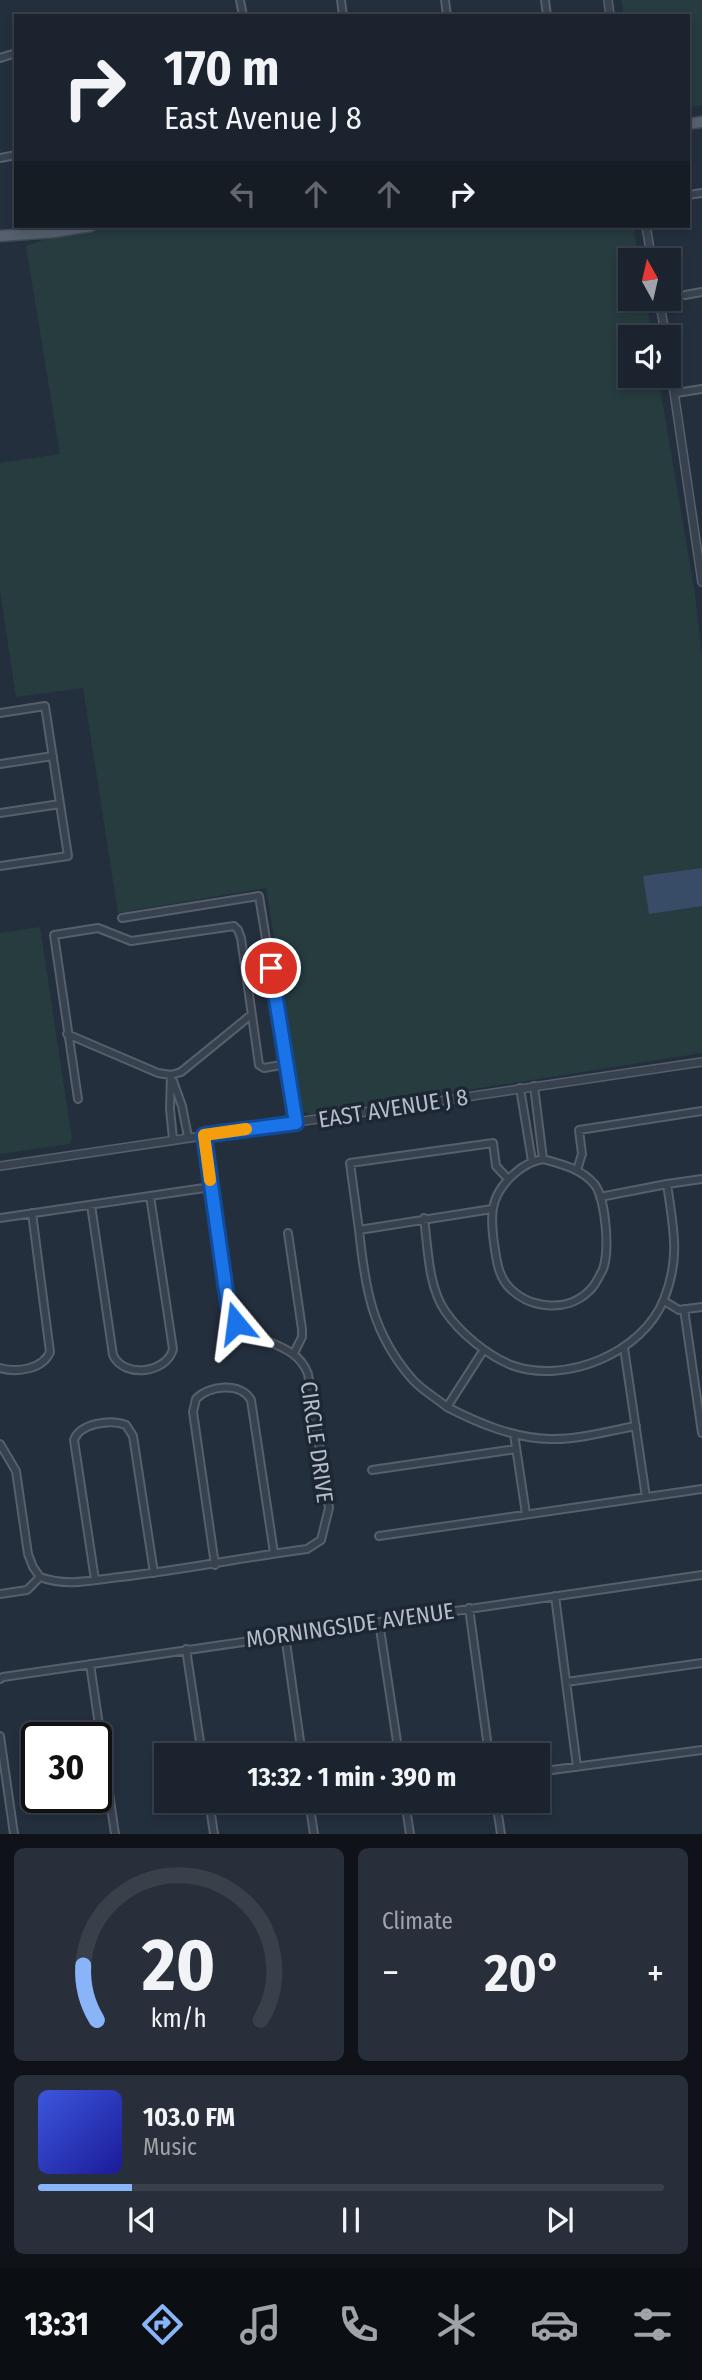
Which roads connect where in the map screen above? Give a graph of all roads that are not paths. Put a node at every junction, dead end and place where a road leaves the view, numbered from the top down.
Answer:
1 (24, 228) edge
2 (79, 228) edge
3 (646, 228) edge
4 (2, 235) edge
5 (650, 248) edge
6 (702, 292) edge
7 (685, 295) dead end
8 (675, 388) edge
9 (702, 389) edge
10 (676, 393) junction
11 (702, 582) edge
12 (0, 713) edge
13 (53, 756) junction
14 (0, 764) edge
15 (60, 804) junction
16 (0, 813) edge
17 (0, 866) edge
18 (122, 918) dead end
19 (251, 1015) junction
20 (67, 1034) junction
21 (702, 1062) edge
22 (287, 1064) junction
23 (171, 1075) junction
24 (534, 1086) junction
25 (520, 1088) junction
26 (78, 1099) dead end
27 (702, 1111) edge
28 (296, 1123) junction
29 (204, 1135) junction
30 (188, 1137) junction
31 (173, 1139) junction
32 (543, 1158) junction
33 (532, 1161) junction
34 (0, 1166) edge
35 (577, 1170) junction
36 (702, 1178) edge
37 (508, 1179) junction
38 (667, 1184) junction
39 (211, 1186) junction
40 (150, 1196) junction
41 (600, 1196) junction
42 (91, 1205) junction
43 (492, 1209) junction
44 (32, 1213) junction
45 (0, 1218) edge
46 (424, 1218) junction
47 (359, 1230) junction
48 (288, 1233) dead end
49 (664, 1301) junction
50 (702, 1307) edge
51 (684, 1309) junction
52 (624, 1348) junction
53 (483, 1351) junction
54 (294, 1353) junction
55 (0, 1368) edge
56 (447, 1407) junction
57 (636, 1426) junction
58 (702, 1433) edge
59 (514, 1434) junction
60 (0, 1444) edge
61 (516, 1448) junction
62 (372, 1470) dead end
63 (702, 1489) edge
64 (646, 1497) junction
65 (526, 1514) junction
66 (379, 1535) dead end
67 (274, 1553) junction
68 (215, 1565) junction
69 (154, 1573) junction
70 (702, 1575) edge
71 (40, 1577) junction
72 (96, 1580) junction
73 (0, 1594) edge
74 (555, 1596) junction
75 (469, 1608) junction
76 (379, 1622) junction
77 (285, 1635) junction
78 (187, 1649) junction
79 (702, 1663) edge
80 (90, 1664) junction
81 (0, 1679) edge
82 (566, 1682) junction
83 (0, 1736) edge
84 (200, 1743) edge
85 (300, 1743) edge
86 (397, 1743) edge
87 (487, 1743) edge
88 (702, 1750) edge
89 (578, 1767) junction
90 (550, 1770) edge
91 (3, 1777) edge
92 (211, 1813) edge
93 (311, 1813) edge
94 (407, 1813) edge
95 (498, 1813) edge
96 (14, 1834) edge
97 (115, 1834) edge
98 (214, 1834) edge
99 (314, 1834) edge
100 (410, 1834) edge
101 (501, 1834) edge

1 - 4 main road
2 - 4 main road
3 - 5 street
6 - 7 street
8 - 10 street
9 - 10 street
10 - 11 street
12 - 13 street
13 - 14 street
13 - 15 street
15 - 16 street
15 - 17 street
18 - 22 street
19 - 20 street
19 - 22 street
19 - 23 street
20 - 23 street
20 - 26 street
21 - 24 street, EAST AVENUE J 8
22 - 28 street
23 - 30 street
23 - 31 street
24 - 25 street, EAST AVENUE J 8
24 - 32 street
25 - 28 street, EAST AVENUE J 8
25 - 33 street
27 - 35 street
28 - 29 street, EAST AVENUE J 8
29 - 30 street, EAST AVENUE J 8
29 - 39 street, CIRCLE DRIVE
30 - 31 street, EAST AVENUE J 8
31 - 34 street, EAST AVENUE J 8
32 - 33 street
32 - 35 street
33 - 37 street
35 - 41 street
36 - 38 street
37 - 43 street
37 - 47 street
38 - 41 street
38 - 49 street
39 - 40 street
39 - 54 street, CIRCLE DRIVE
40 - 42 street
40 - 42 street
41 - 43 street
42 - 44 street
43 - 46 street
44 - 45 street
44 - 55 street
46 - 47 street
46 - 53 street
47 - 56 street
48 - 54 street
49 - 51 street
49 - 52 street
50 - 51 street
51 - 58 street
52 - 53 street
52 - 57 street
53 - 56 street
54 - 67 street, CIRCLE DRIVE
56 - 59 street
57 - 59 street
57 - 64 street
59 - 61 street
60 - 71 street
61 - 62 street
61 - 65 street
63 - 64 street
64 - 65 street
65 - 66 street
67 - 68 street
67 - 68 street
68 - 69 street
69 - 72 street
69 - 72 street
70 - 74 street, MORNINGSIDE AVENUE
71 - 72 street
71 - 73 street
74 - 75 street, MORNINGSIDE AVENUE
74 - 82 street
75 - 76 street, MORNINGSIDE AVENUE
75 - 87 street
76 - 77 street, MORNINGSIDE AVENUE
76 - 86 street
77 - 78 street, MORNINGSIDE AVENUE
77 - 85 street
78 - 80 street, MORNINGSIDE AVENUE
78 - 84 street
79 - 82 street
80 - 81 street, MORNINGSIDE AVENUE
80 - 97 street
82 - 89 street
83 - 91 street
88 - 89 street
89 - 90 street
91 - 96 street
92 - 98 street
93 - 99 street
94 - 100 street
95 - 101 street

